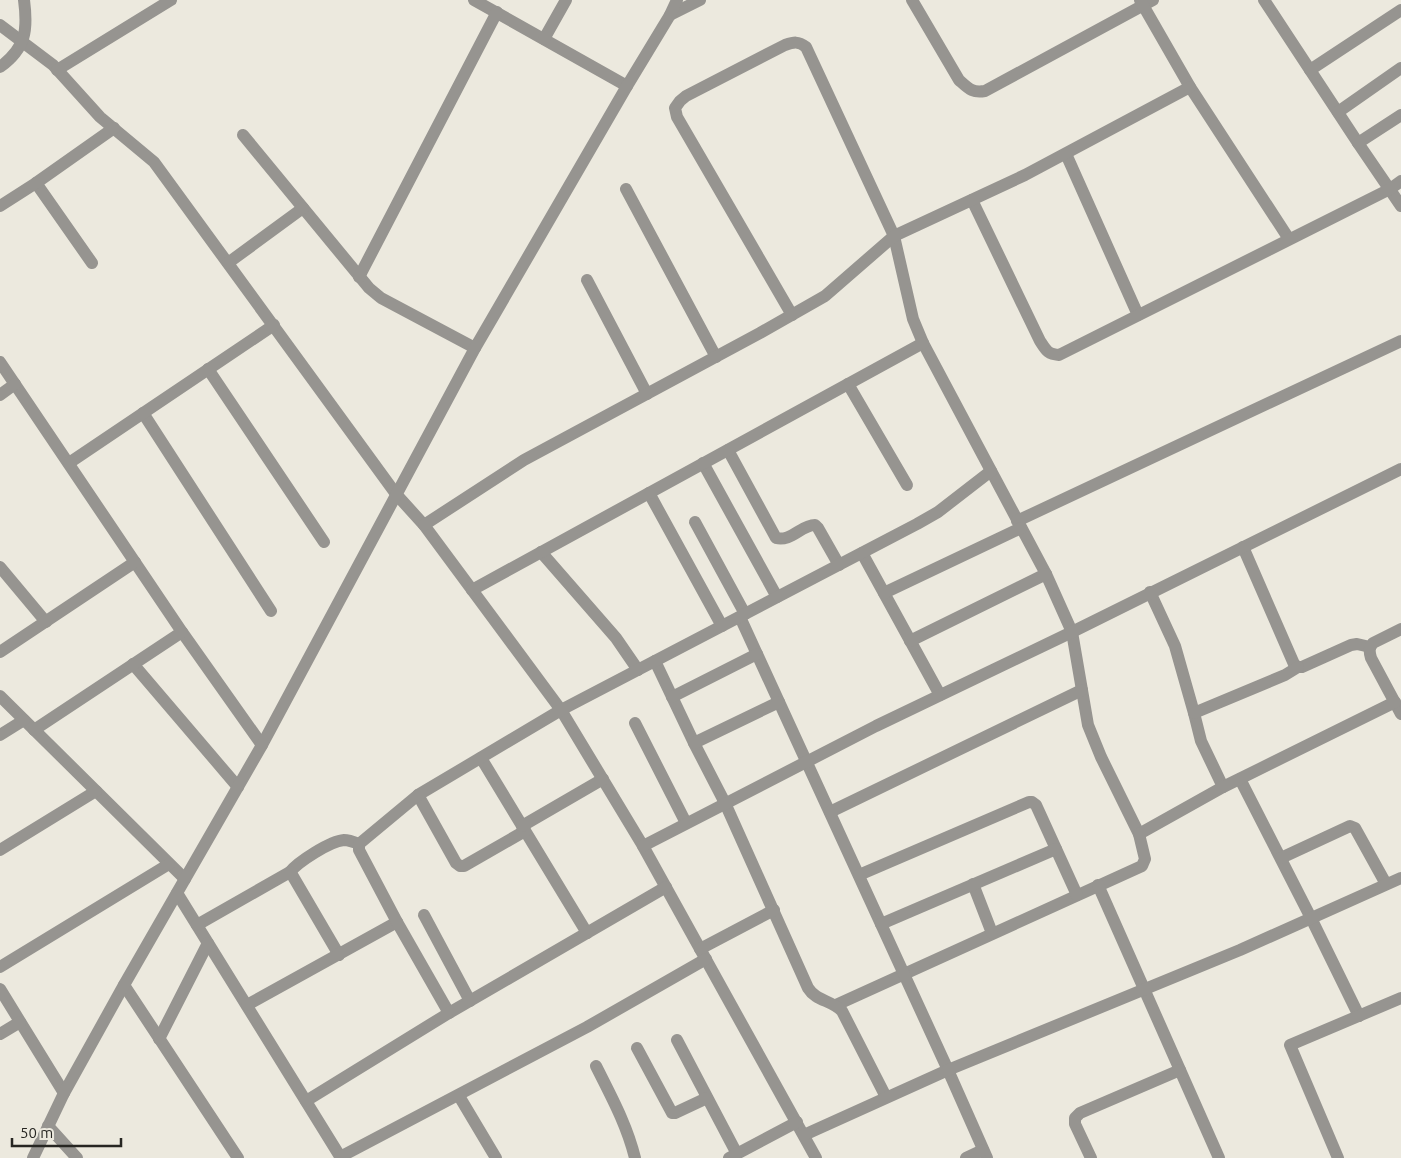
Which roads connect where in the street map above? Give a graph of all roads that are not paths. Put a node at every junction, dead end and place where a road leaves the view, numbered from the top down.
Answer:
1 (24, 0) edge
2 (171, 0) edge
3 (474, 0) edge
4 (566, 0) edge
5 (677, 0) edge
6 (700, 0) edge
7 (912, 0) edge
8 (1264, 0) edge
9 (1145, 2) edge
10 (1401, 10) edge
11 (497, 12) junction
12 (670, 15) junction
13 (0, 25) edge
14 (544, 39) junction
15 (23, 42) junction
16 (0, 67) edge
17 (1401, 68) edge
18 (57, 70) junction
19 (1310, 70) junction
20 (627, 86) junction
21 (1190, 87) junction
22 (1338, 112) junction
23 (1401, 115) edge
24 (114, 128) junction
25 (243, 135) dead end
26 (1358, 143) junction
27 (1066, 154) junction
28 (1401, 181) edge
29 (36, 183) junction
30 (626, 189) dead end
31 (1390, 190) junction
32 (972, 200) junction
33 (0, 206) edge
34 (1401, 206) edge
35 (303, 208) junction
36 (894, 236) junction
37 (1289, 239) junction
38 (92, 263) dead end
39 (228, 263) junction
40 (359, 277) junction
41 (587, 280) dead end
42 (1138, 315) junction
43 (792, 316) junction
44 (274, 325) junction
45 (1401, 341) edge
46 (923, 343) junction
47 (475, 348) junction
48 (716, 357) junction
49 (0, 362) edge
50 (208, 369) junction
51 (15, 384) junction
52 (848, 384) junction
53 (0, 394) edge
54 (648, 394) junction
55 (143, 413) junction
56 (728, 450) junction
57 (69, 463) junction
58 (703, 464) junction
59 (1401, 469) edge
60 (991, 471) junction
61 (907, 485) dead end
62 (649, 493) junction
63 (396, 494) junction
64 (696, 522) dead end
65 (1019, 524) junction
66 (424, 525) junction
67 (324, 542) dead end
68 (1243, 547) junction
69 (541, 552) junction
70 (862, 553) junction
71 (135, 562) junction
72 (839, 565) junction
73 (0, 567) edge
74 (1046, 574) junction
75 (472, 590) junction
76 (1150, 592) junction
77 (884, 593) junction
78 (778, 597) junction
79 (271, 611) dead end
80 (743, 615) junction
81 (46, 622) junction
82 (722, 626) junction
83 (1401, 629) edge
84 (182, 632) junction
85 (1072, 632) junction
86 (910, 641) junction
87 (1370, 647) junction
88 (0, 652) edge
89 (757, 654) junction
90 (655, 661) junction
91 (133, 664) junction
92 (1298, 667) junction
93 (638, 670) junction
94 (1082, 690) junction
95 (940, 695) junction
96 (0, 696) edge
97 (672, 697) junction
98 (779, 702) junction
99 (1398, 708) edge
100 (561, 710) junction
101 (1194, 713) junction
102 (24, 720) junction
103 (635, 723) dead end
104 (34, 730) junction
105 (0, 735) edge
106 (694, 743) junction
107 (262, 744) junction
108 (480, 758) junction
109 (807, 762) junction
110 (603, 779) junction
111 (1240, 779) junction
112 (238, 787) junction
113 (1223, 787) junction
114 (96, 791) junction
115 (418, 795) junction
116 (724, 804) junction
117 (830, 812) junction
118 (686, 823) junction
119 (524, 829) junction
120 (1139, 834) junction
121 (359, 844) junction
122 (643, 846) junction
123 (1056, 849) junction
124 (0, 850) edge
125 (1280, 858) junction
126 (170, 864) junction
127 (290, 872) junction
128 (859, 875) junction
129 (1401, 878) edge
130 (185, 879) junction
131 (973, 884) junction
132 (1386, 884) junction
133 (1098, 885) junction
134 (666, 887) junction
135 (177, 893) junction
136 (1077, 895) junction
137 (774, 910) junction
138 (424, 915) dead end
139 (1311, 918) junction
140 (397, 922) junction
141 (881, 924) junction
142 (197, 925) junction
143 (587, 933) junction
144 (992, 933) junction
145 (208, 942) junction
146 (703, 954) junction
147 (338, 955) junction
148 (0, 967) edge
149 (904, 973) junction
150 (124, 985) junction
151 (0, 989) edge
152 (1144, 989) junction
153 (1401, 998) edge
154 (470, 1001) junction
155 (836, 1005) junction
156 (247, 1006) junction
157 (449, 1013) junction
158 (1359, 1016) junction
159 (20, 1022) junction
160 (0, 1034) edge
161 (158, 1038) junction
162 (676, 1040) dead end
163 (637, 1048) dead end
164 (596, 1066) dead end
165 (948, 1070) junction
166 (1180, 1070) junction
167 (64, 1093) junction
168 (459, 1096) junction
169 (707, 1098) junction
170 (886, 1098) junction
171 (306, 1101) junction
172 (797, 1122) junction
173 (48, 1126) junction
174 (804, 1135) junction
175 (985, 1154) edge
176 (733, 1156) edge
177 (236, 1157) edge
178 (340, 1157) edge
179 (33, 1158) edge
180 (77, 1158) edge
181 (496, 1158) edge
182 (635, 1158) edge
183 (816, 1158) edge
184 (966, 1158) edge
185 (1091, 1158) edge
186 (1219, 1158) edge
187 (1338, 1158) edge

1 - 15 street
2 - 18 street
3 - 11 street
4 - 14 street
5 - 12 street
6 - 12 street
7 - 9 street
8 - 19 street
9 - 21 street
10 - 19 street
11 - 14 street
11 - 40 street
12 - 20 street
13 - 15 street
14 - 20 street
15 - 16 street
15 - 18 street
17 - 22 street
18 - 24 street
19 - 22 street
20 - 47 street
21 - 27 street
21 - 37 street
22 - 26 street
23 - 26 street
24 - 29 street
24 - 39 street
25 - 35 street
26 - 31 street
27 - 32 street
27 - 42 street
28 - 31 street
29 - 33 street
29 - 38 street
30 - 48 street
31 - 34 street
31 - 37 street
32 - 36 street
32 - 42 street
35 - 39 street
35 - 40 street
36 - 43 street
36 - 43 street
36 - 46 street
37 - 42 street
39 - 44 street
40 - 47 street
41 - 54 street
43 - 48 street
44 - 50 street
44 - 63 street
45 - 65 street
46 - 52 street
46 - 60 street
47 - 63 street
48 - 54 street
49 - 51 street
50 - 55 street
50 - 67 street
51 - 53 street
51 - 57 street
52 - 56 street
52 - 61 street
54 - 66 street
55 - 57 street
55 - 79 street
56 - 58 street
56 - 72 street
57 - 71 street
58 - 62 street
58 - 78 street
59 - 68 street
60 - 65 street
60 - 70 street
62 - 69 street
62 - 82 street
63 - 66 street
63 - 107 street
64 - 80 street
65 - 74 street
65 - 77 street
66 - 75 street
68 - 76 street
68 - 92 street
69 - 75 street
69 - 93 street
70 - 72 street
70 - 77 street
71 - 81 street
71 - 84 street
72 - 78 street
73 - 81 street
74 - 85 street
74 - 86 street
75 - 100 street
76 - 85 street
76 - 101 street
77 - 86 street
78 - 80 street
80 - 82 street
80 - 89 street
81 - 88 street
82 - 90 street
83 - 87 street
84 - 91 street
84 - 107 street
85 - 94 street
85 - 95 street
86 - 95 street
87 - 92 street
87 - 99 street
89 - 97 street
89 - 98 street
90 - 93 street
90 - 97 street
91 - 104 street
91 - 112 street
92 - 101 street
93 - 100 street
94 - 117 street
94 - 120 street
95 - 109 street
96 - 102 street
97 - 106 street
98 - 106 street
98 - 109 street
99 - 111 street
100 - 108 street
100 - 110 street
101 - 113 street
102 - 104 street
102 - 105 street
103 - 118 street
104 - 114 street
106 - 116 street
107 - 112 street
108 - 115 street
108 - 119 street
109 - 116 street
109 - 117 street
110 - 119 street
110 - 122 street
111 - 113 street
111 - 125 street
112 - 130 street
113 - 120 street
114 - 124 street
114 - 126 street
115 - 119 street
115 - 121 street
116 - 118 street
116 - 137 street
117 - 128 street
118 - 122 street
119 - 143 street
120 - 133 street
121 - 127 street
121 - 140 street
122 - 134 street
123 - 128 street
123 - 131 street
123 - 136 street
125 - 132 street
125 - 139 street
126 - 130 street
126 - 148 street
127 - 142 street
127 - 147 street
128 - 141 street
129 - 132 street
130 - 135 street
131 - 141 street
131 - 144 street
132 - 139 street
133 - 136 street
133 - 152 street
134 - 143 street
134 - 146 street
135 - 142 street
135 - 150 street
136 - 144 street
137 - 146 street
137 - 155 street
138 - 154 street
139 - 152 street
139 - 158 street
140 - 147 street
140 - 157 street
141 - 149 street
142 - 145 street
143 - 154 street
144 - 149 street
145 - 156 street
145 - 161 street
146 - 168 street
146 - 172 street
147 - 156 street
149 - 155 street
149 - 165 street
150 - 161 street
150 - 167 street
151 - 159 street
152 - 165 street
152 - 166 street
153 - 158 street
154 - 157 street
155 - 170 street
156 - 171 street
157 - 171 street
158 - 187 street
159 - 160 street
159 - 167 street
161 - 177 street
162 - 169 street
163 - 169 street
164 - 182 street
165 - 170 street
165 - 175 street
166 - 185 street
166 - 186 street
167 - 173 street
168 - 178 street
168 - 181 street
169 - 176 street
170 - 174 street
171 - 178 street
172 - 174 street
172 - 176 street
173 - 179 street
173 - 180 street
174 - 183 street
175 - 184 street

